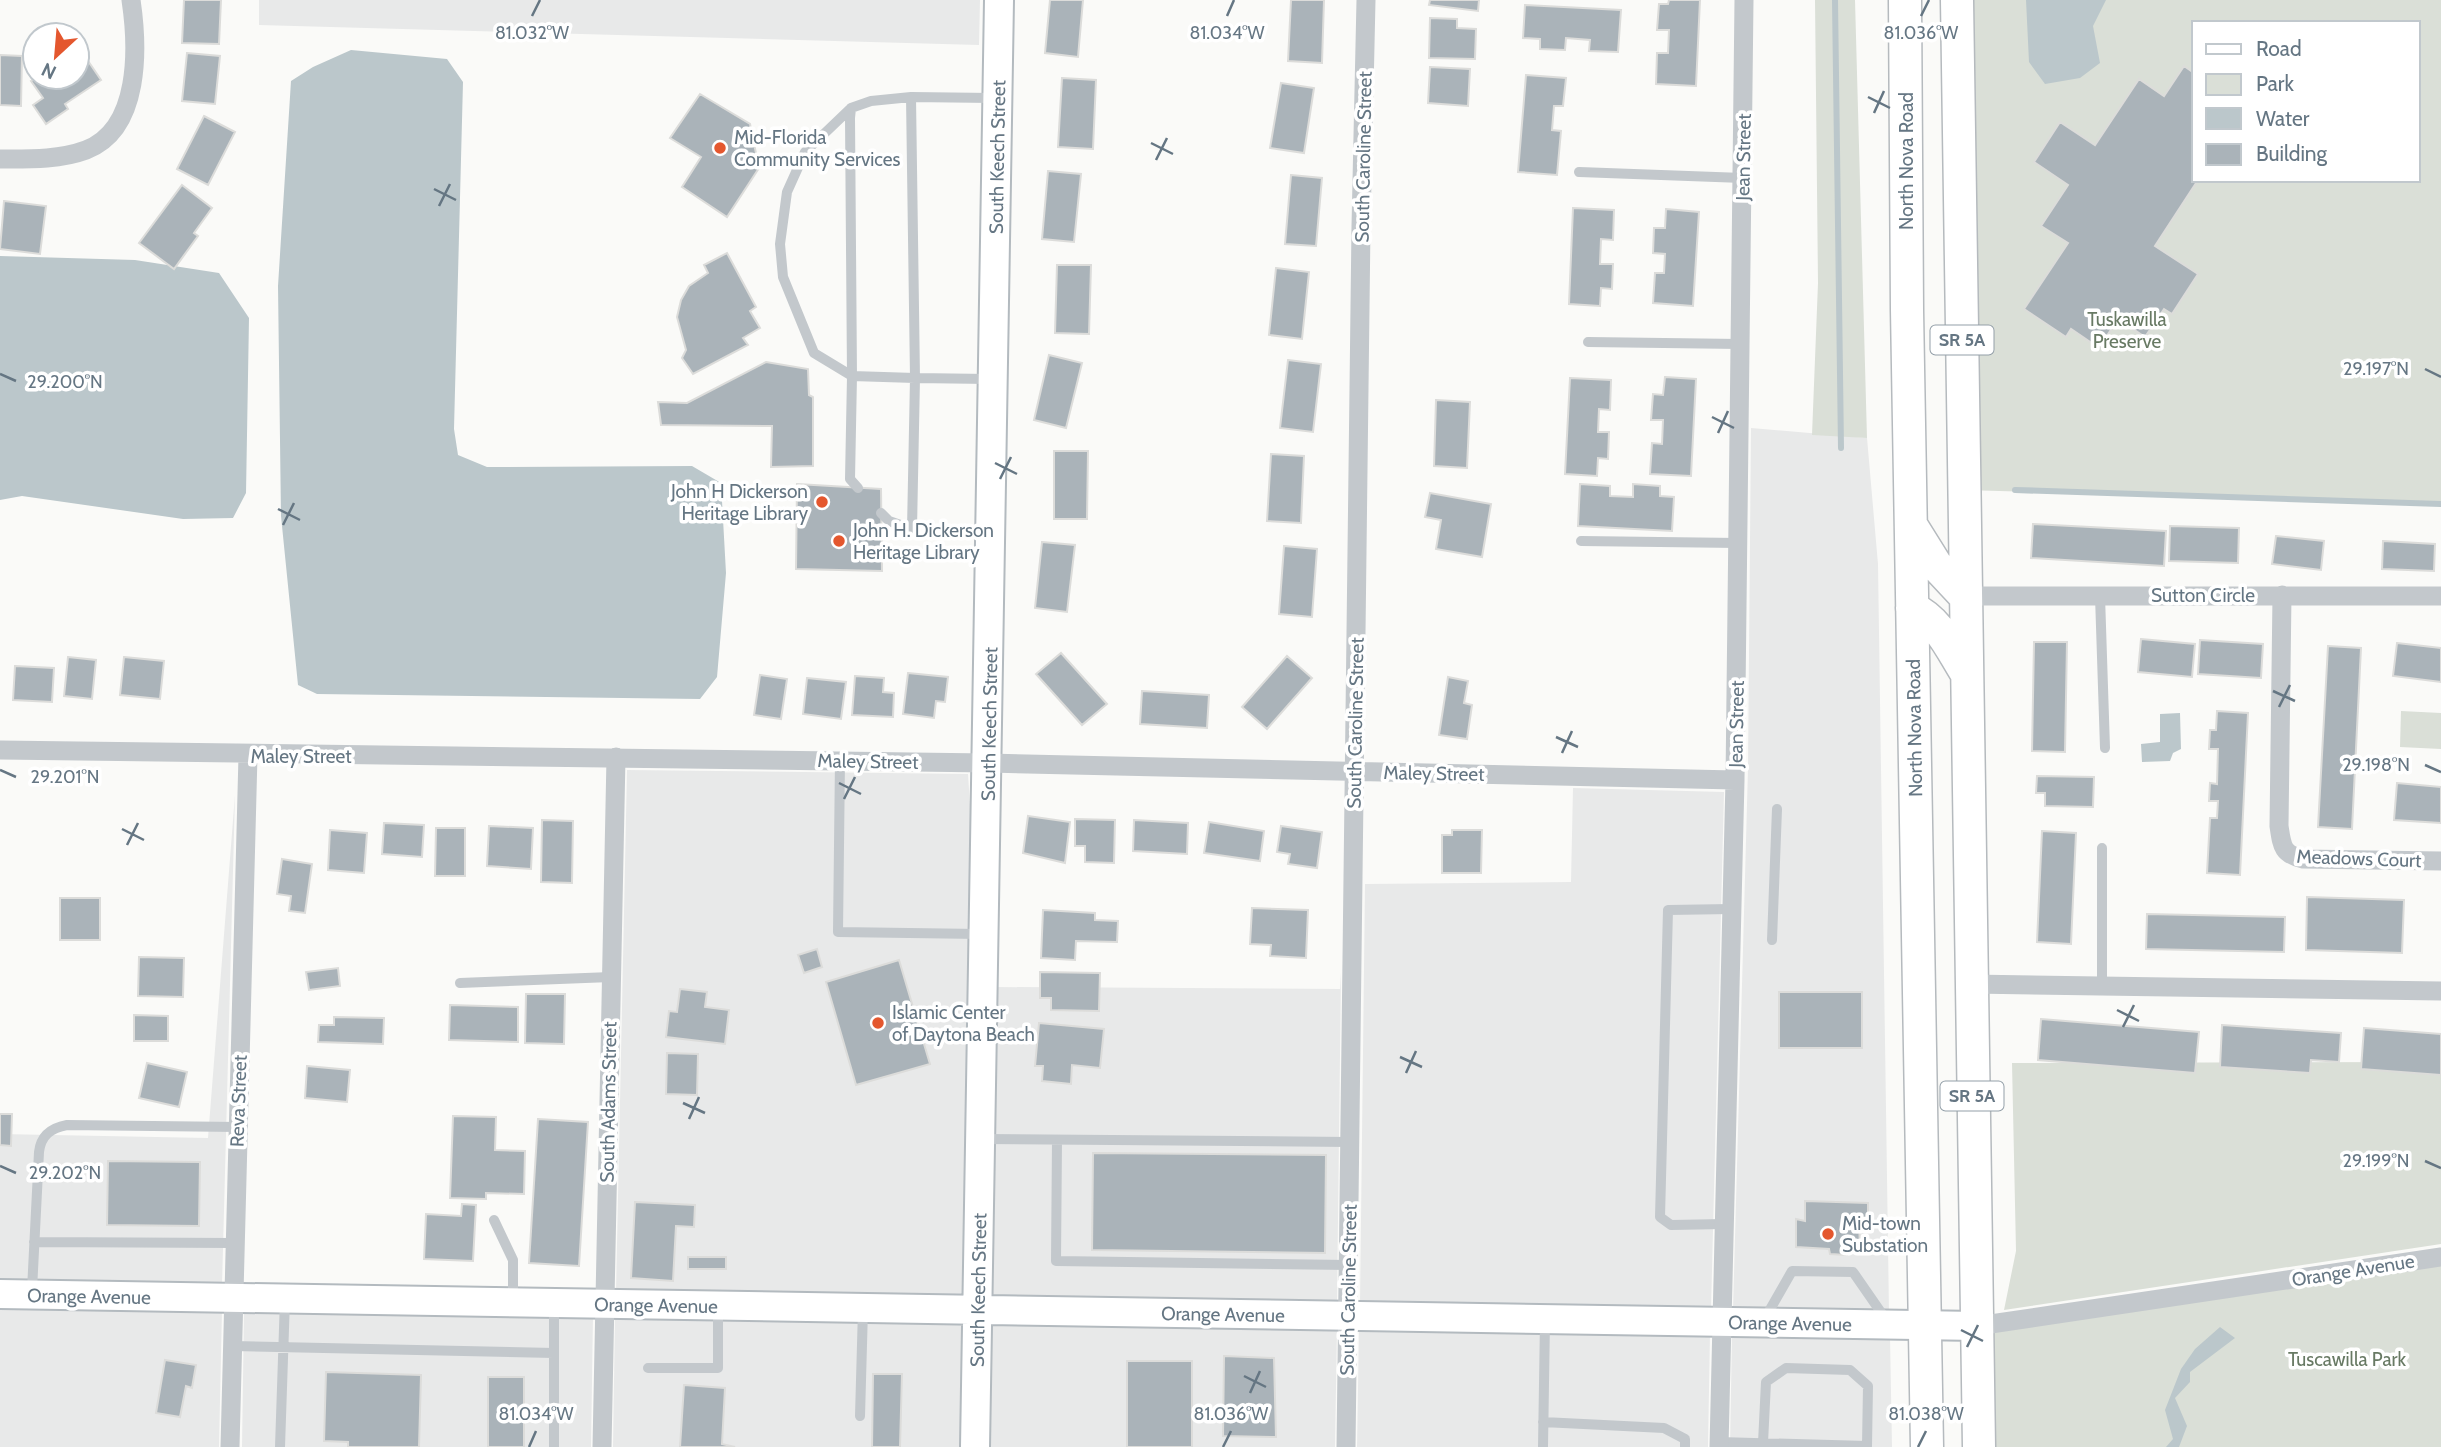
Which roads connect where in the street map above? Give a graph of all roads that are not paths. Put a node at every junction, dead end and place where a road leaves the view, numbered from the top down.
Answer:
1 (999, 0) edge
2 (1366, 0) edge
3 (1744, 0) edge
4 (1905, 4) edge
5 (1957, 4) edge
6 (132, 8) edge
7 (911, 97) junction
8 (998, 98) junction
9 (851, 108) junction
10 (0, 159) edge
11 (1579, 172) dead end
12 (1742, 178) junction
13 (1588, 342) dead end
14 (1740, 344) junction
15 (852, 376) junction
16 (915, 377) junction
17 (994, 379) junction
18 (858, 488) dead end
19 (881, 513) dead end
20 (1911, 523) junction
21 (1581, 541) dead end
22 (1738, 543) junction
23 (2282, 595) junction
24 (1965, 596) junction
25 (2099, 596) junction
26 (2441, 596) edge
27 (1912, 608) junction
28 (1966, 672) junction
29 (2105, 748) dead end
30 (0, 750) edge
31 (248, 755) junction
32 (616, 757) junction
33 (839, 760) junction
34 (988, 763) junction
35 (1355, 771) junction
36 (1735, 780) junction
37 (1777, 809) dead end
38 (2102, 848) dead end
39 (2441, 861) edge
40 (1731, 909) junction
41 (985, 934) junction
42 (1772, 940) dead end
43 (611, 977) junction
44 (460, 983) dead end
45 (1970, 984) junction
46 (2102, 986) junction
47 (2441, 991) edge
48 (238, 1128) junction
49 (981, 1139) junction
50 (1057, 1140) junction
51 (1350, 1142) junction
52 (494, 1220) dead end
53 (1724, 1224) junction
54 (34, 1242) junction
55 (233, 1243) junction
56 (2441, 1257) edge
57 (1349, 1265) junction
58 (0, 1294) edge
59 (31, 1295) junction
60 (233, 1299) junction
61 (285, 1299) junction
62 (513, 1302) junction
63 (554, 1302) junction
64 (605, 1304) junction
65 (718, 1306) junction
66 (863, 1308) junction
67 (978, 1310) junction
68 (1348, 1316) junction
69 (1545, 1319) junction
70 (1721, 1322) junction
71 (1762, 1322) junction
72 (1890, 1325) junction
73 (1925, 1325) junction
74 (1977, 1326) junction
75 (233, 1346) junction
76 (284, 1348) junction
77 (554, 1353) junction
78 (649, 1368) dead end
79 (860, 1416) dead end
80 (1543, 1422) junction
81 (1763, 1443) junction
82 (1719, 1444) edge
83 (230, 1447) edge
84 (280, 1447) edge
85 (554, 1447) edge
86 (602, 1447) edge
87 (975, 1447) edge
88 (1346, 1447) edge
89 (1543, 1447) edge
90 (1685, 1447) edge
91 (1927, 1447) edge
92 (1979, 1447) edge

1 - 8 street, South Keech Street
2 - 35 street, South Caroline Street
3 - 12 street, Jean Street
4 - 20 main road, North Nova Road / SR 5A
5 - 24 main road, SR 5A
6 - 10 street
7 - 8 lane
7 - 9 lane
7 - 16 lane
8 - 17 street, South Keech Street
9 - 15 lane
9 - 15 lane
11 - 12 lane
12 - 14 street, Jean Street
13 - 14 lane
14 - 22 street, Jean Street
15 - 16 lane
15 - 18 lane
16 - 17 lane
16 - 19 lane
17 - 34 street, South Keech Street
20 - 24 main road
20 - 27 main road, North Nova Road / SR 5A
21 - 22 lane
22 - 36 street, Jean Street
23 - 25 street, Sutton Circle
23 - 26 street, Sutton Circle
23 - 39 street, Meadows Court
24 - 25 street, Sutton Circle
24 - 28 main road, SR 5A
25 - 29 lane
27 - 28 main road
27 - 73 main road, North Nova Road / SR 5A
28 - 45 main road, SR 5A
30 - 31 street, Maley Street
31 - 32 street, Maley Street
31 - 48 street, Reva Street
32 - 33 street, Maley Street
32 - 43 street, South Adams Street
33 - 34 street, Maley Street
33 - 41 lane
34 - 35 street, Maley Street
34 - 41 street, South Keech Street
35 - 36 street, Maley Street
35 - 51 street, South Caroline Street
36 - 40 street, Jean Street
37 - 42 lane
38 - 46 lane
40 - 53 street, Jean Street
40 - 53 lane
41 - 49 street, South Keech Street
43 - 44 lane
43 - 64 street, South Adams Street
45 - 46 street
45 - 74 main road, SR 5A
46 - 47 street
48 - 54 lane
48 - 55 street, Reva Street
49 - 50 lane
49 - 67 street, South Keech Street
50 - 51 lane
50 - 57 lane
51 - 57 street, South Caroline Street
52 - 62 lane
53 - 70 street, Jean Street
54 - 55 lane
54 - 59 lane
55 - 60 street, Reva Street
56 - 74 street, Orange Avenue
57 - 68 street, South Caroline Street
58 - 59 street, Orange Avenue
59 - 60 street, Orange Avenue
60 - 61 street, Orange Avenue
60 - 75 street, Reva Street
61 - 62 street, Orange Avenue
61 - 76 lane
62 - 63 street, Orange Avenue
63 - 64 street, Orange Avenue
63 - 77 lane
64 - 65 street, Orange Avenue
64 - 86 street, South Adams Street
65 - 66 street, Orange Avenue
65 - 78 lane
66 - 67 street, Orange Avenue
66 - 79 lane
67 - 68 street, Orange Avenue
67 - 87 street, South Keech Street
68 - 69 street, Orange Avenue
68 - 88 street, South Caroline Street
69 - 70 street, Orange Avenue
69 - 80 lane
70 - 71 street, Orange Avenue
70 - 82 street, Jean Street
71 - 72 street, Orange Avenue
71 - 72 lane
72 - 73 street, Orange Avenue
73 - 74 street, Orange Avenue
73 - 91 main road, North Nova Road / SR 5A
74 - 92 main road, SR 5A
75 - 76 lane
75 - 83 street, Reva Street
76 - 77 lane
76 - 84 lane
77 - 85 lane
80 - 89 lane
80 - 90 lane
81 - 81 lane
81 - 82 lane

